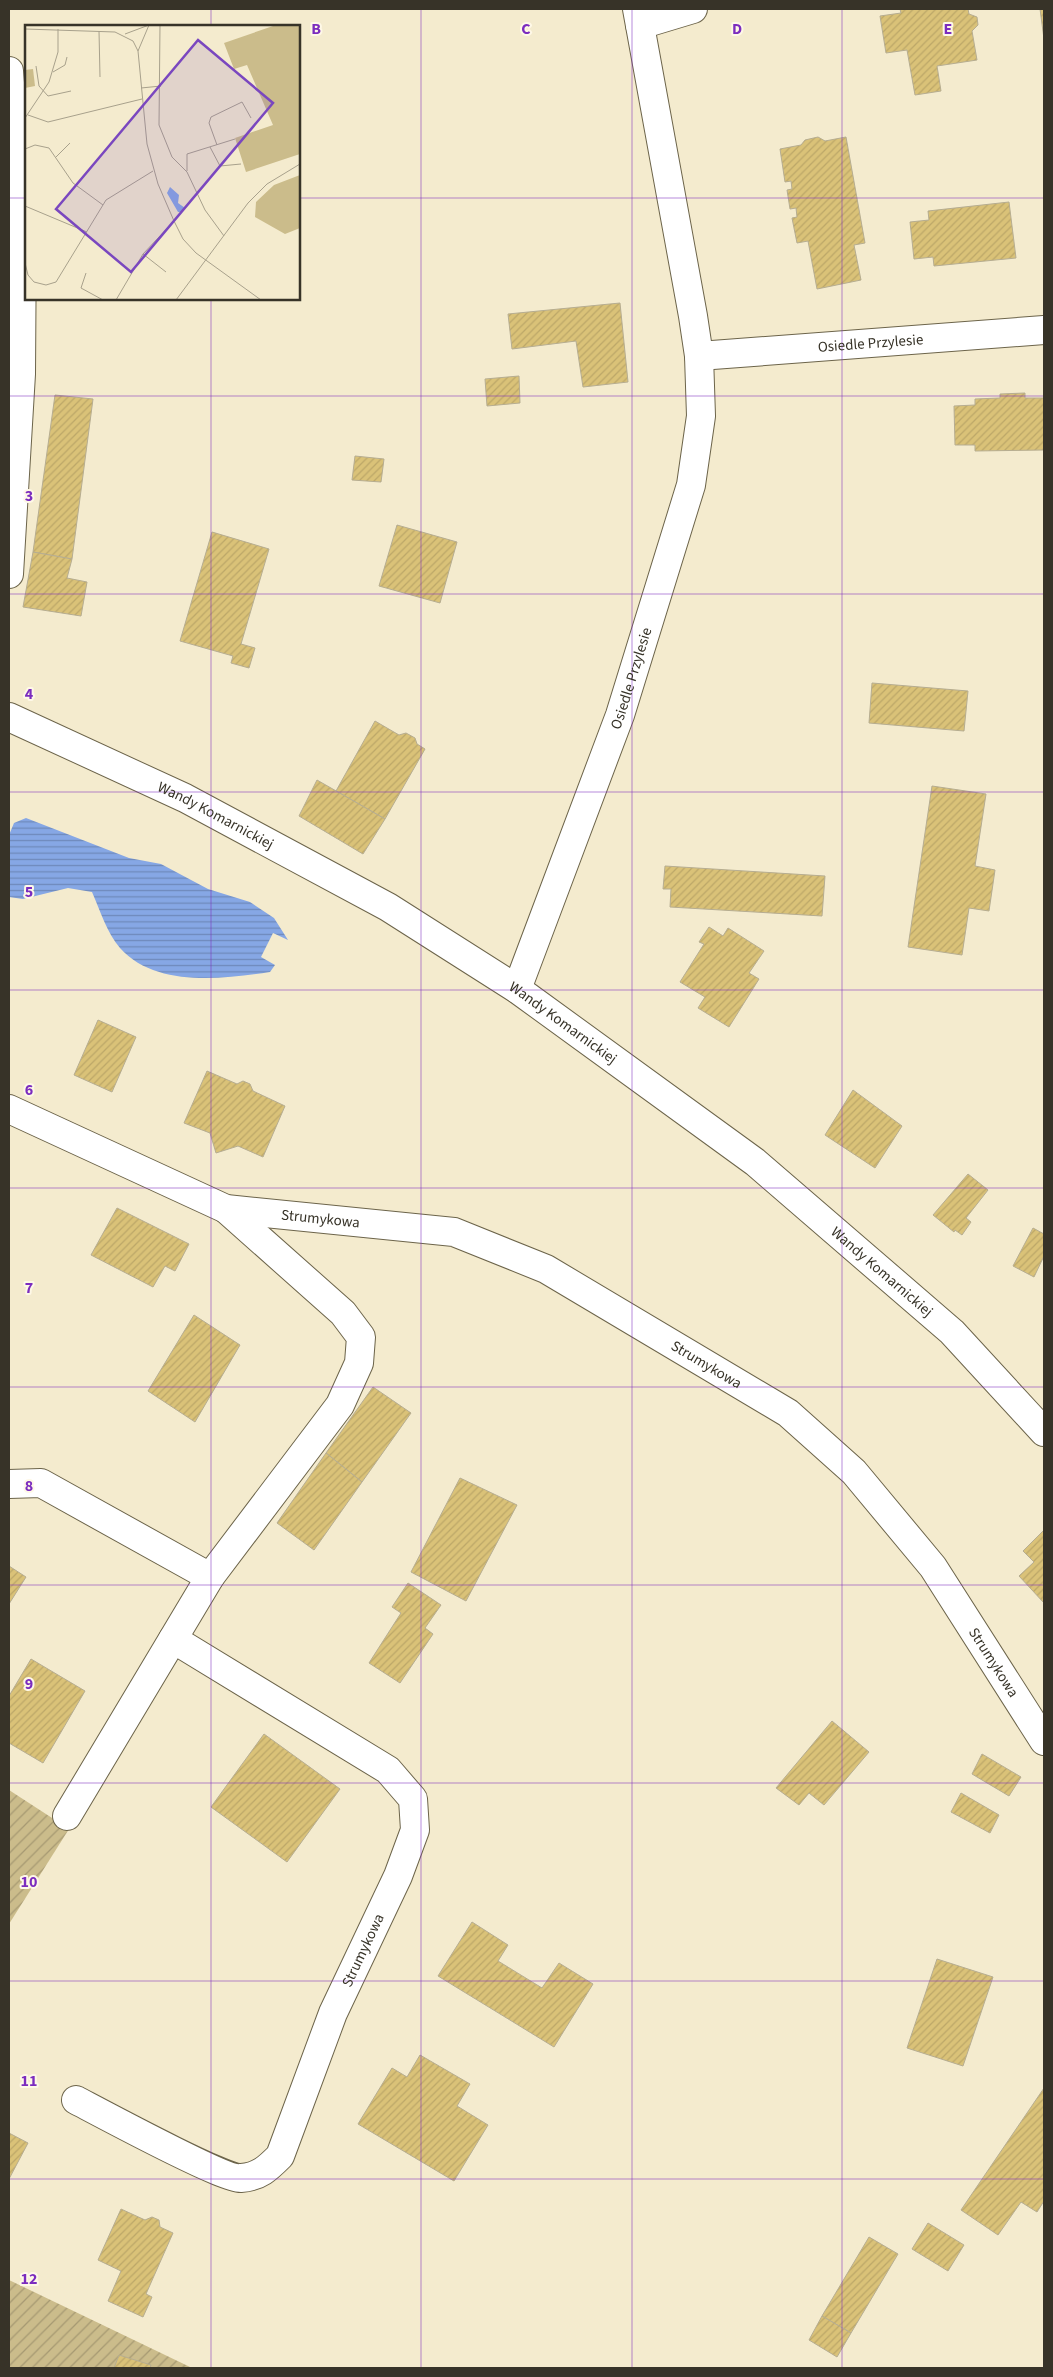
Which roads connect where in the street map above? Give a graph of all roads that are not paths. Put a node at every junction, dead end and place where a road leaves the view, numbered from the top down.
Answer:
1 (693, 9) edge
2 (638, 17) edge
3 (9, 71) edge
4 (1044, 330) edge
5 (699, 356) junction
6 (9, 574) edge
7 (9, 717) edge
8 (517, 989) junction
9 (9, 1109) edge
10 (226, 1209) junction
11 (1044, 1432) edge
12 (9, 1484) edge
13 (210, 1577) junction
14 (172, 1639) junction
15 (1044, 1741) edge
16 (67, 1816) dead end
17 (76, 2100) dead end

1 - 2 street, Osiedle Przylesie
2 - 5 street, Osiedle Przylesie
3 - 6 street
4 - 5 street, Osiedle Przylesie
5 - 8 street, Osiedle Przylesie
7 - 8 street, Wandy Komarnickiej
8 - 11 street, Wandy Komarnickiej
9 - 10 street, Strumykowa
10 - 13 street, Strumykowa
10 - 15 street, Strumykowa
12 - 13 street
13 - 14 street, Strumykowa
14 - 16 street, Strumykowa
14 - 17 street, Strumykowa

